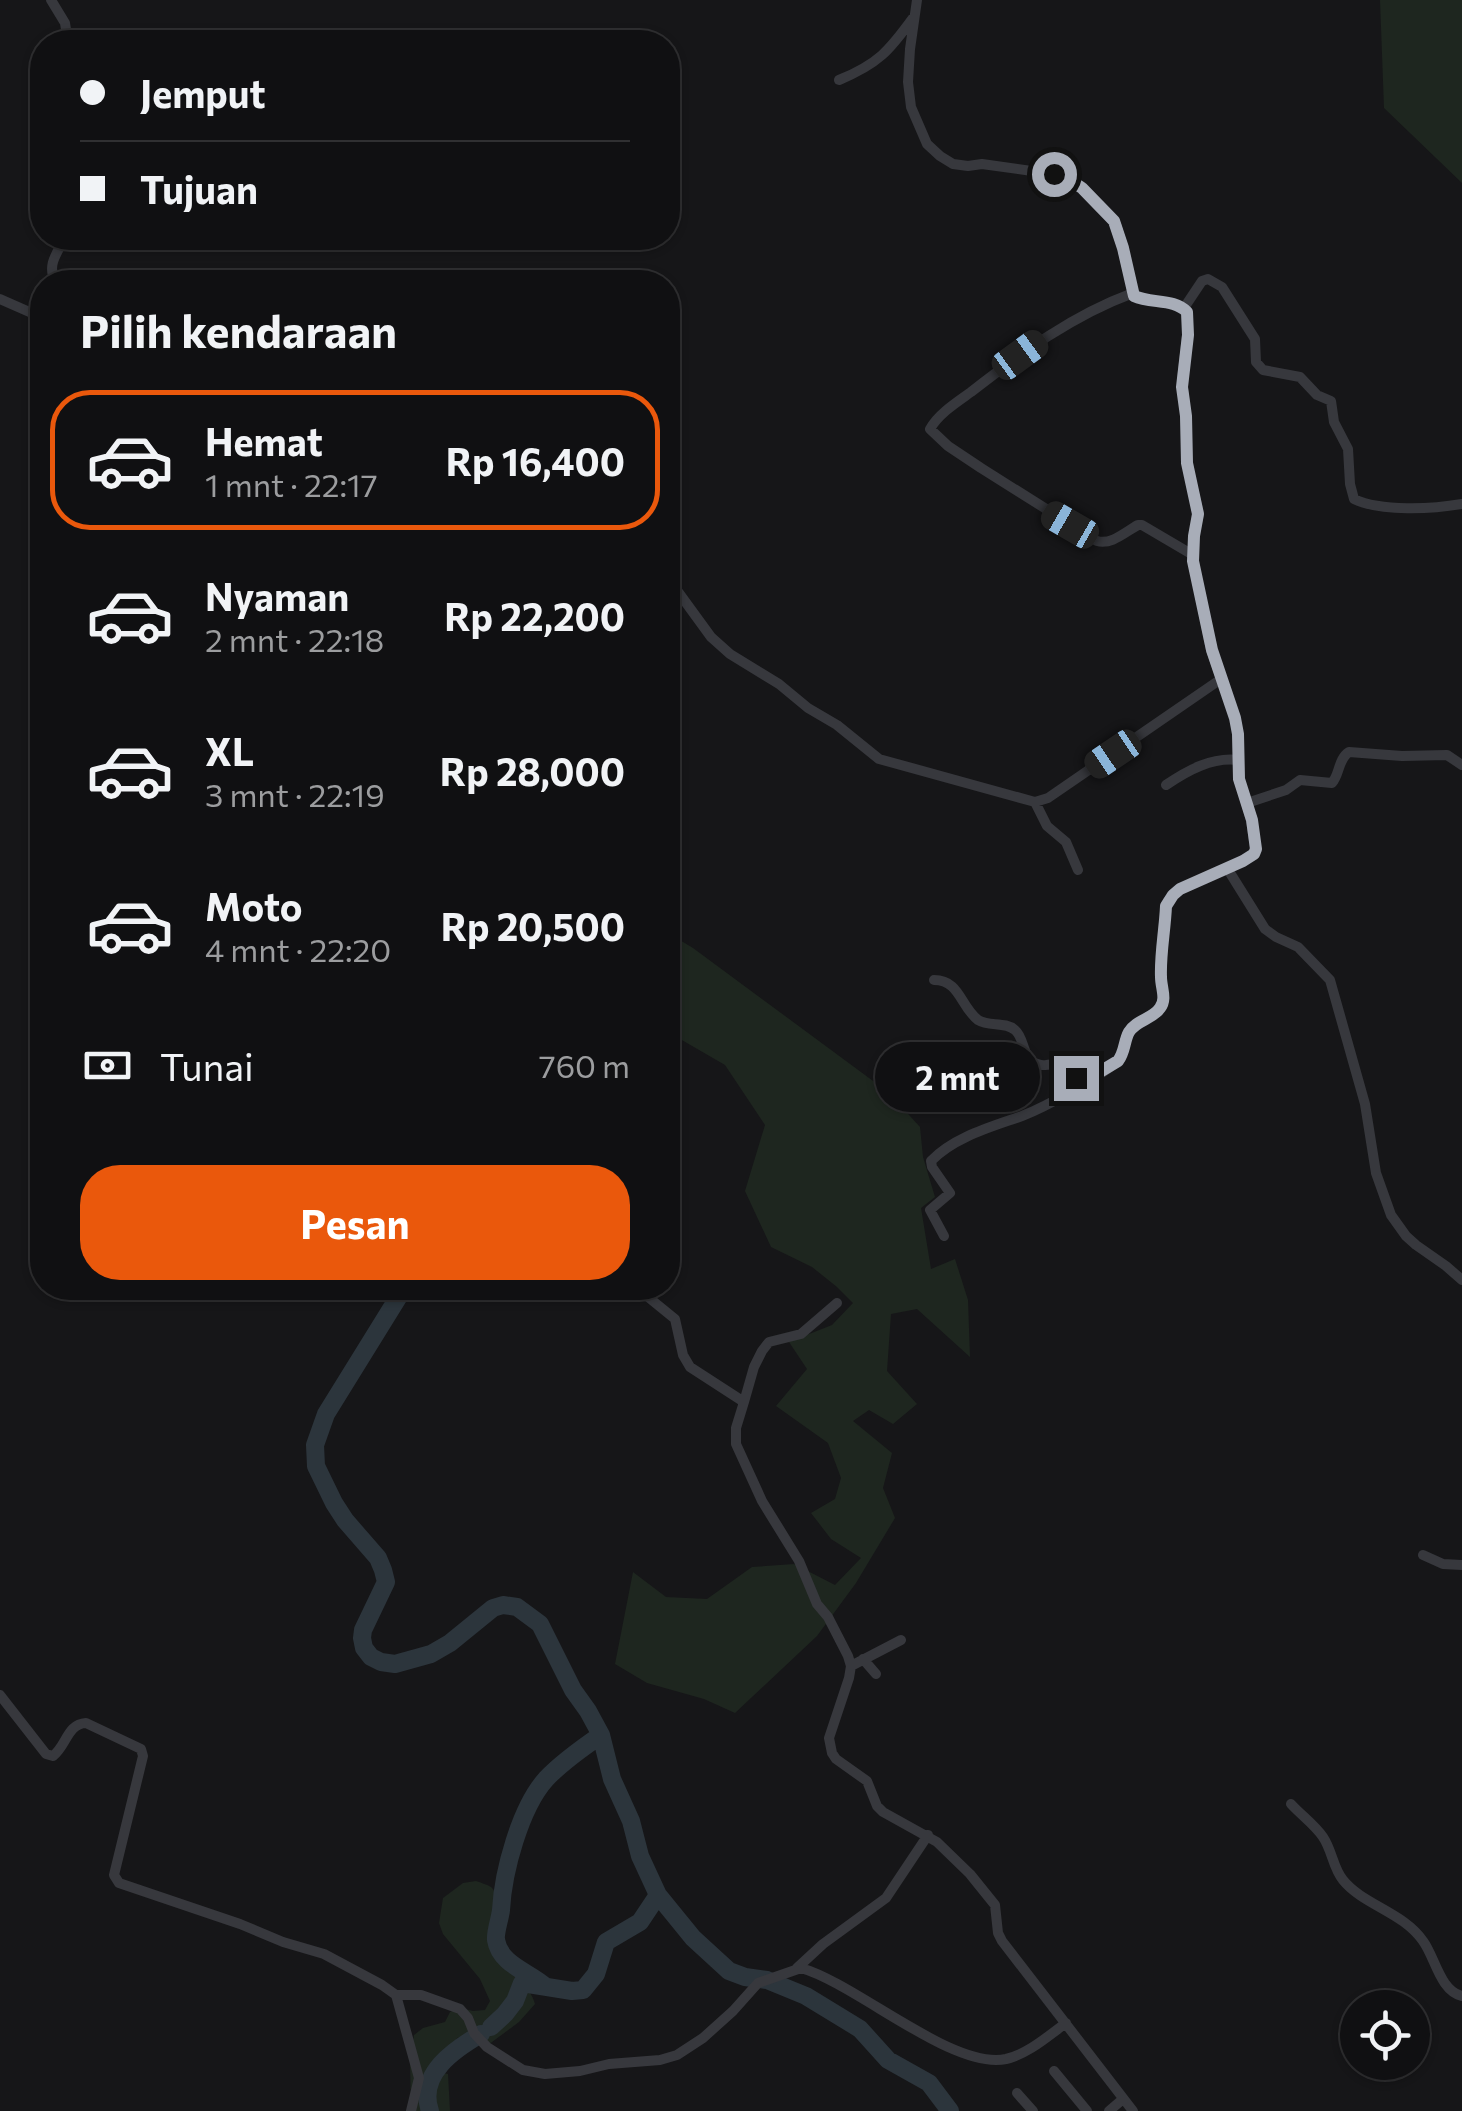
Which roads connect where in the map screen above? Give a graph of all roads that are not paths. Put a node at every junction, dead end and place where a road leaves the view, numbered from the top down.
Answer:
1 (51, 0) edge
2 (918, 0) edge
3 (915, 16) junction
4 (66, 30) edge
5 (839, 80) dead end
6 (1133, 293) junction
7 (0, 299) edge
8 (1184, 308) junction
9 (30, 310) edge
10 (1462, 504) edge
11 (1193, 556) junction
12 (680, 594) edge
13 (1222, 679) junction
14 (1238, 760) junction
15 (1462, 764) edge
16 (1166, 785) dead end
17 (1035, 802) junction
18 (1247, 803) junction
19 (1227, 868) junction
20 (1078, 870) dead end
21 (934, 980) dead end
22 (1083, 1082) junction
23 (944, 1236) dead end
24 (1462, 1280) edge
25 (651, 1300) edge
26 (838, 1303) dead end
27 (744, 1402) junction
28 (1423, 1554) dead end
29 (1462, 1565) edge
30 (900, 1640) dead end
31 (864, 1659) junction
32 (851, 1666) junction
33 (876, 1674) dead end
34 (0, 1694) edge
35 (1290, 1804) dead end
36 (928, 1835) junction
37 (796, 1969) junction
38 (396, 1995) junction
39 (1462, 1996) edge
40 (1066, 2023) junction
41 (1054, 2072) dead end
42 (1017, 2092) dead end
43 (1123, 2099) junction
44 (410, 2111) edge
45 (1032, 2111) edge
46 (1088, 2111) edge
47 (1109, 2111) edge
48 (1133, 2111) edge

1 - 4 street
2 - 3 street
3 - 5 street
3 - 6 street
6 - 8 street
6 - 11 street
7 - 9 street
8 - 10 street
8 - 11 street
11 - 13 street
12 - 17 street
13 - 14 street
13 - 17 street
14 - 16 street
14 - 18 street
15 - 18 street
17 - 20 street
18 - 19 street
19 - 22 street
19 - 24 street
21 - 22 street
22 - 23 street
25 - 27 street
26 - 27 street
27 - 32 street
28 - 29 street
30 - 31 street
31 - 32 street
31 - 33 street
32 - 36 street
34 - 38 street
35 - 39 street
36 - 37 street
36 - 40 street
37 - 38 street
37 - 40 street
38 - 44 street
40 - 43 street
41 - 46 street
42 - 45 street
43 - 47 street
43 - 48 street

